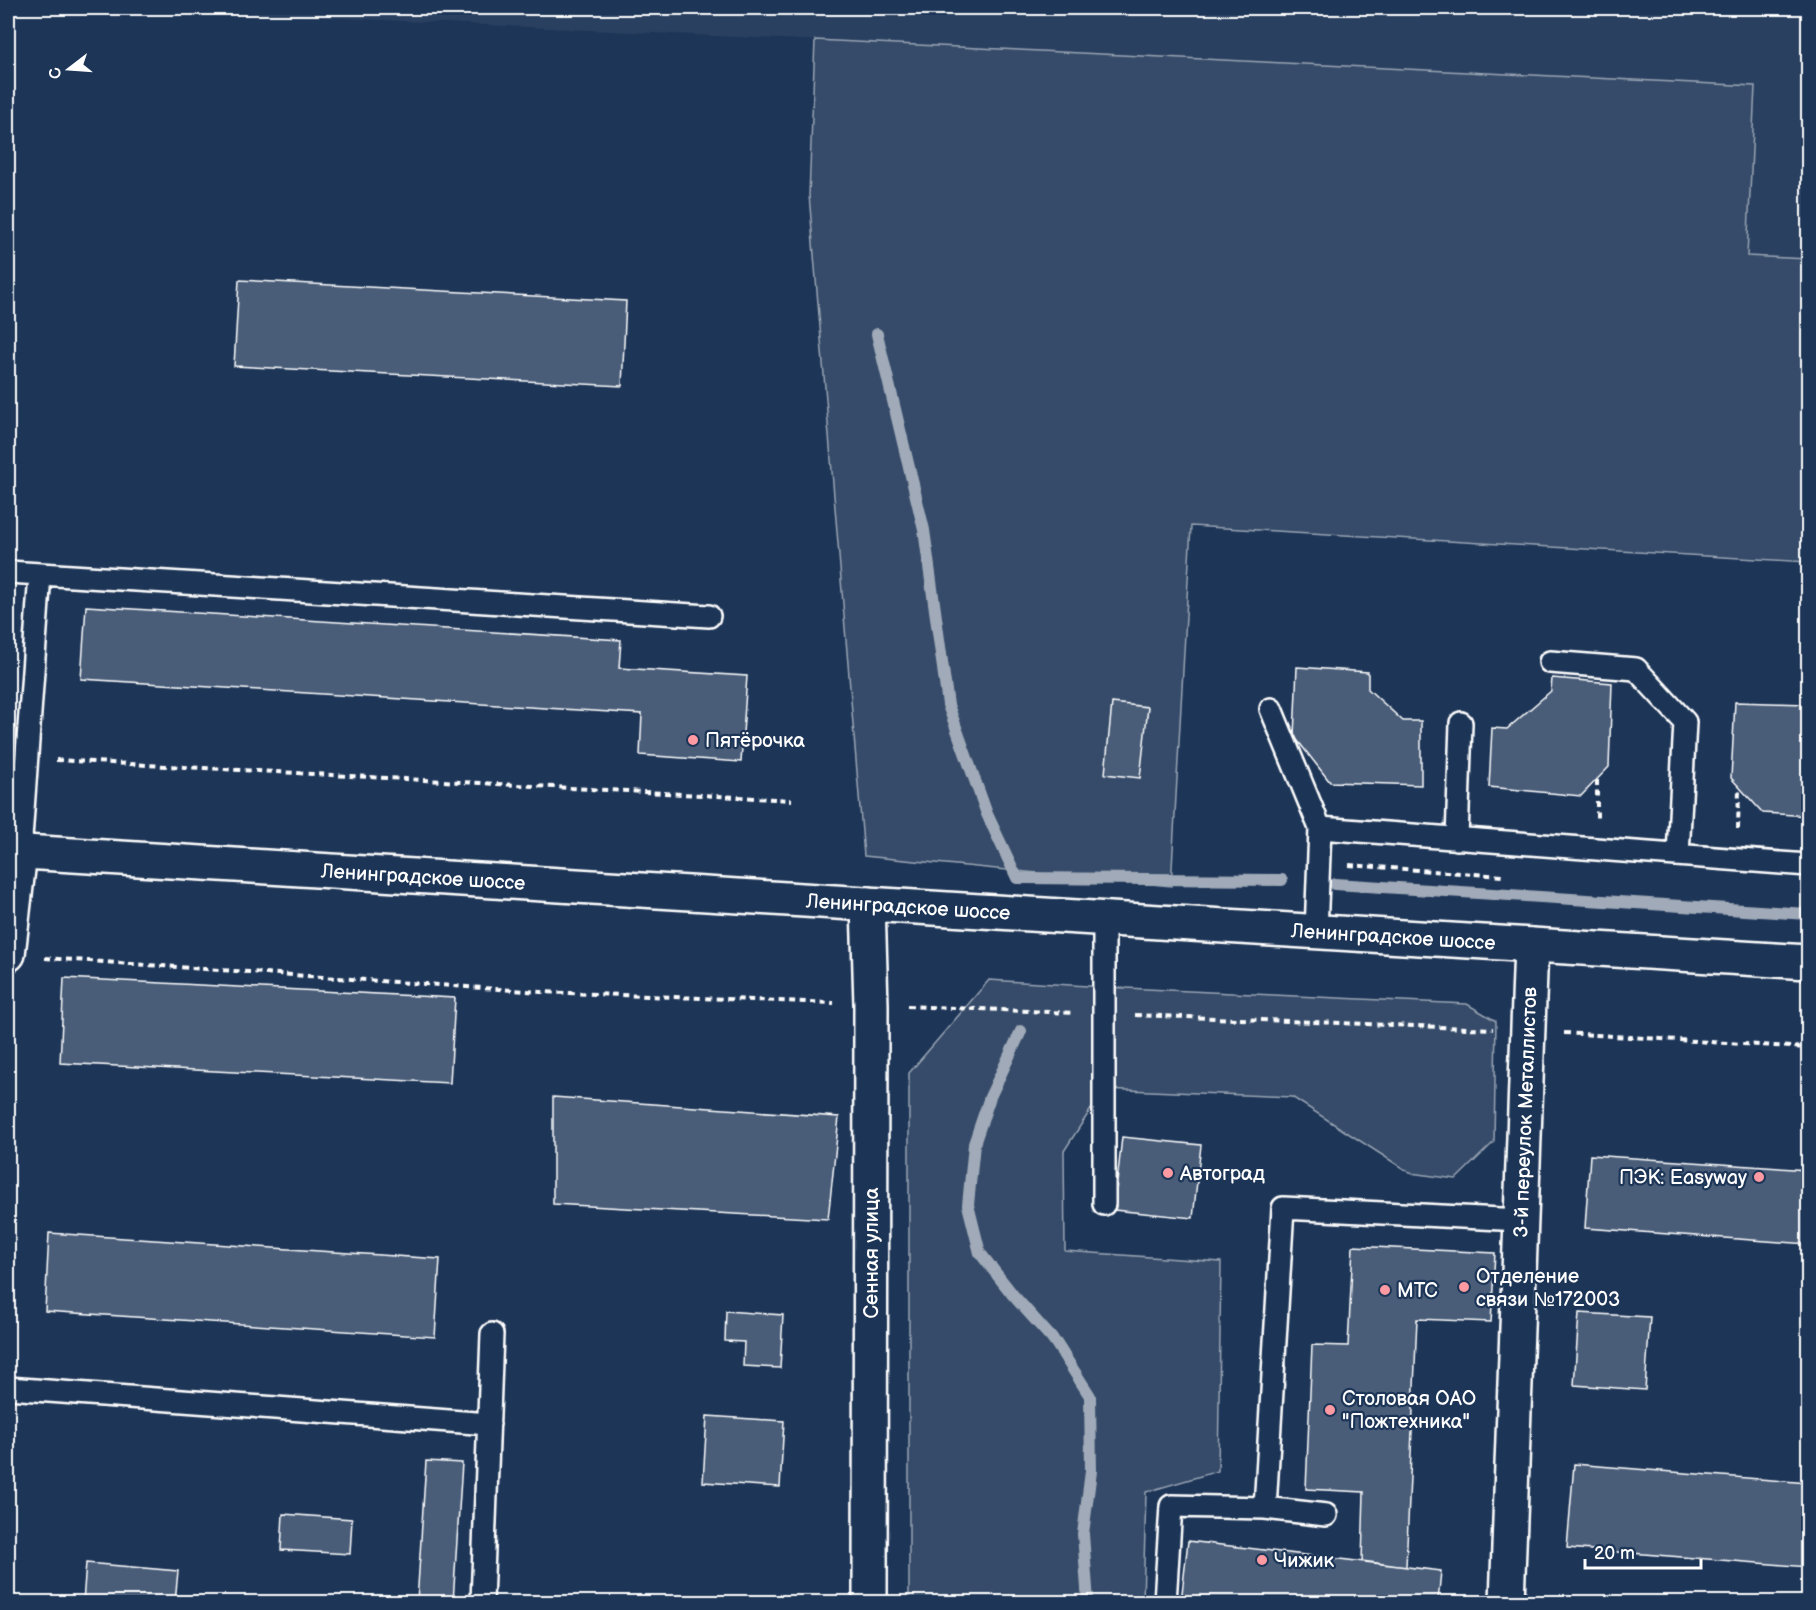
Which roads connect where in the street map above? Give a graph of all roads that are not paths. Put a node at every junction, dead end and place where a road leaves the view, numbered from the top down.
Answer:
1 (8, 572) edge
2 (40, 574) junction
3 (709, 616) dead end
4 (1550, 662) dead end
5 (1270, 710) dead end
6 (1461, 723) dead end
7 (1320, 828) junction
8 (1457, 839) junction
9 (14, 851) edge
10 (1678, 855) junction
11 (1809, 865) edge
12 (868, 904) junction
13 (1104, 919) junction
14 (1316, 932) junction
15 (1531, 945) junction
16 (8, 954) edge
17 (1809, 962) edge
18 (1104, 1204) dead end
19 (1521, 1220) junction
20 (492, 1334) dead end
21 (8, 1388) edge
22 (489, 1424) junction
23 (1265, 1509) junction
24 (1326, 1515) dead end
25 (482, 1602) edge
26 (870, 1602) edge
27 (1165, 1602) edge
28 (1507, 1602) edge

1 - 2 lane
2 - 3 lane
2 - 9 lane
4 - 10 lane
5 - 7 lane
6 - 8 lane
7 - 8 lane
7 - 14 lane
8 - 10 lane
9 - 12 main road, Ленинградское шоссе
9 - 16 main road
10 - 11 lane
12 - 13 main road, Ленинградское шоссе
12 - 26 main road, Сенная улица
13 - 14 main road, Ленинградское шоссе
13 - 18 lane
14 - 15 main road, Ленинградское шоссе
15 - 17 main road, Ленинградское шоссе
15 - 19 main road, 3-й переулок Металлистов
19 - 23 lane
19 - 28 main road, 3-й переулок Металлистов
20 - 22 lane
21 - 22 lane
22 - 25 lane
23 - 24 lane
23 - 27 lane

